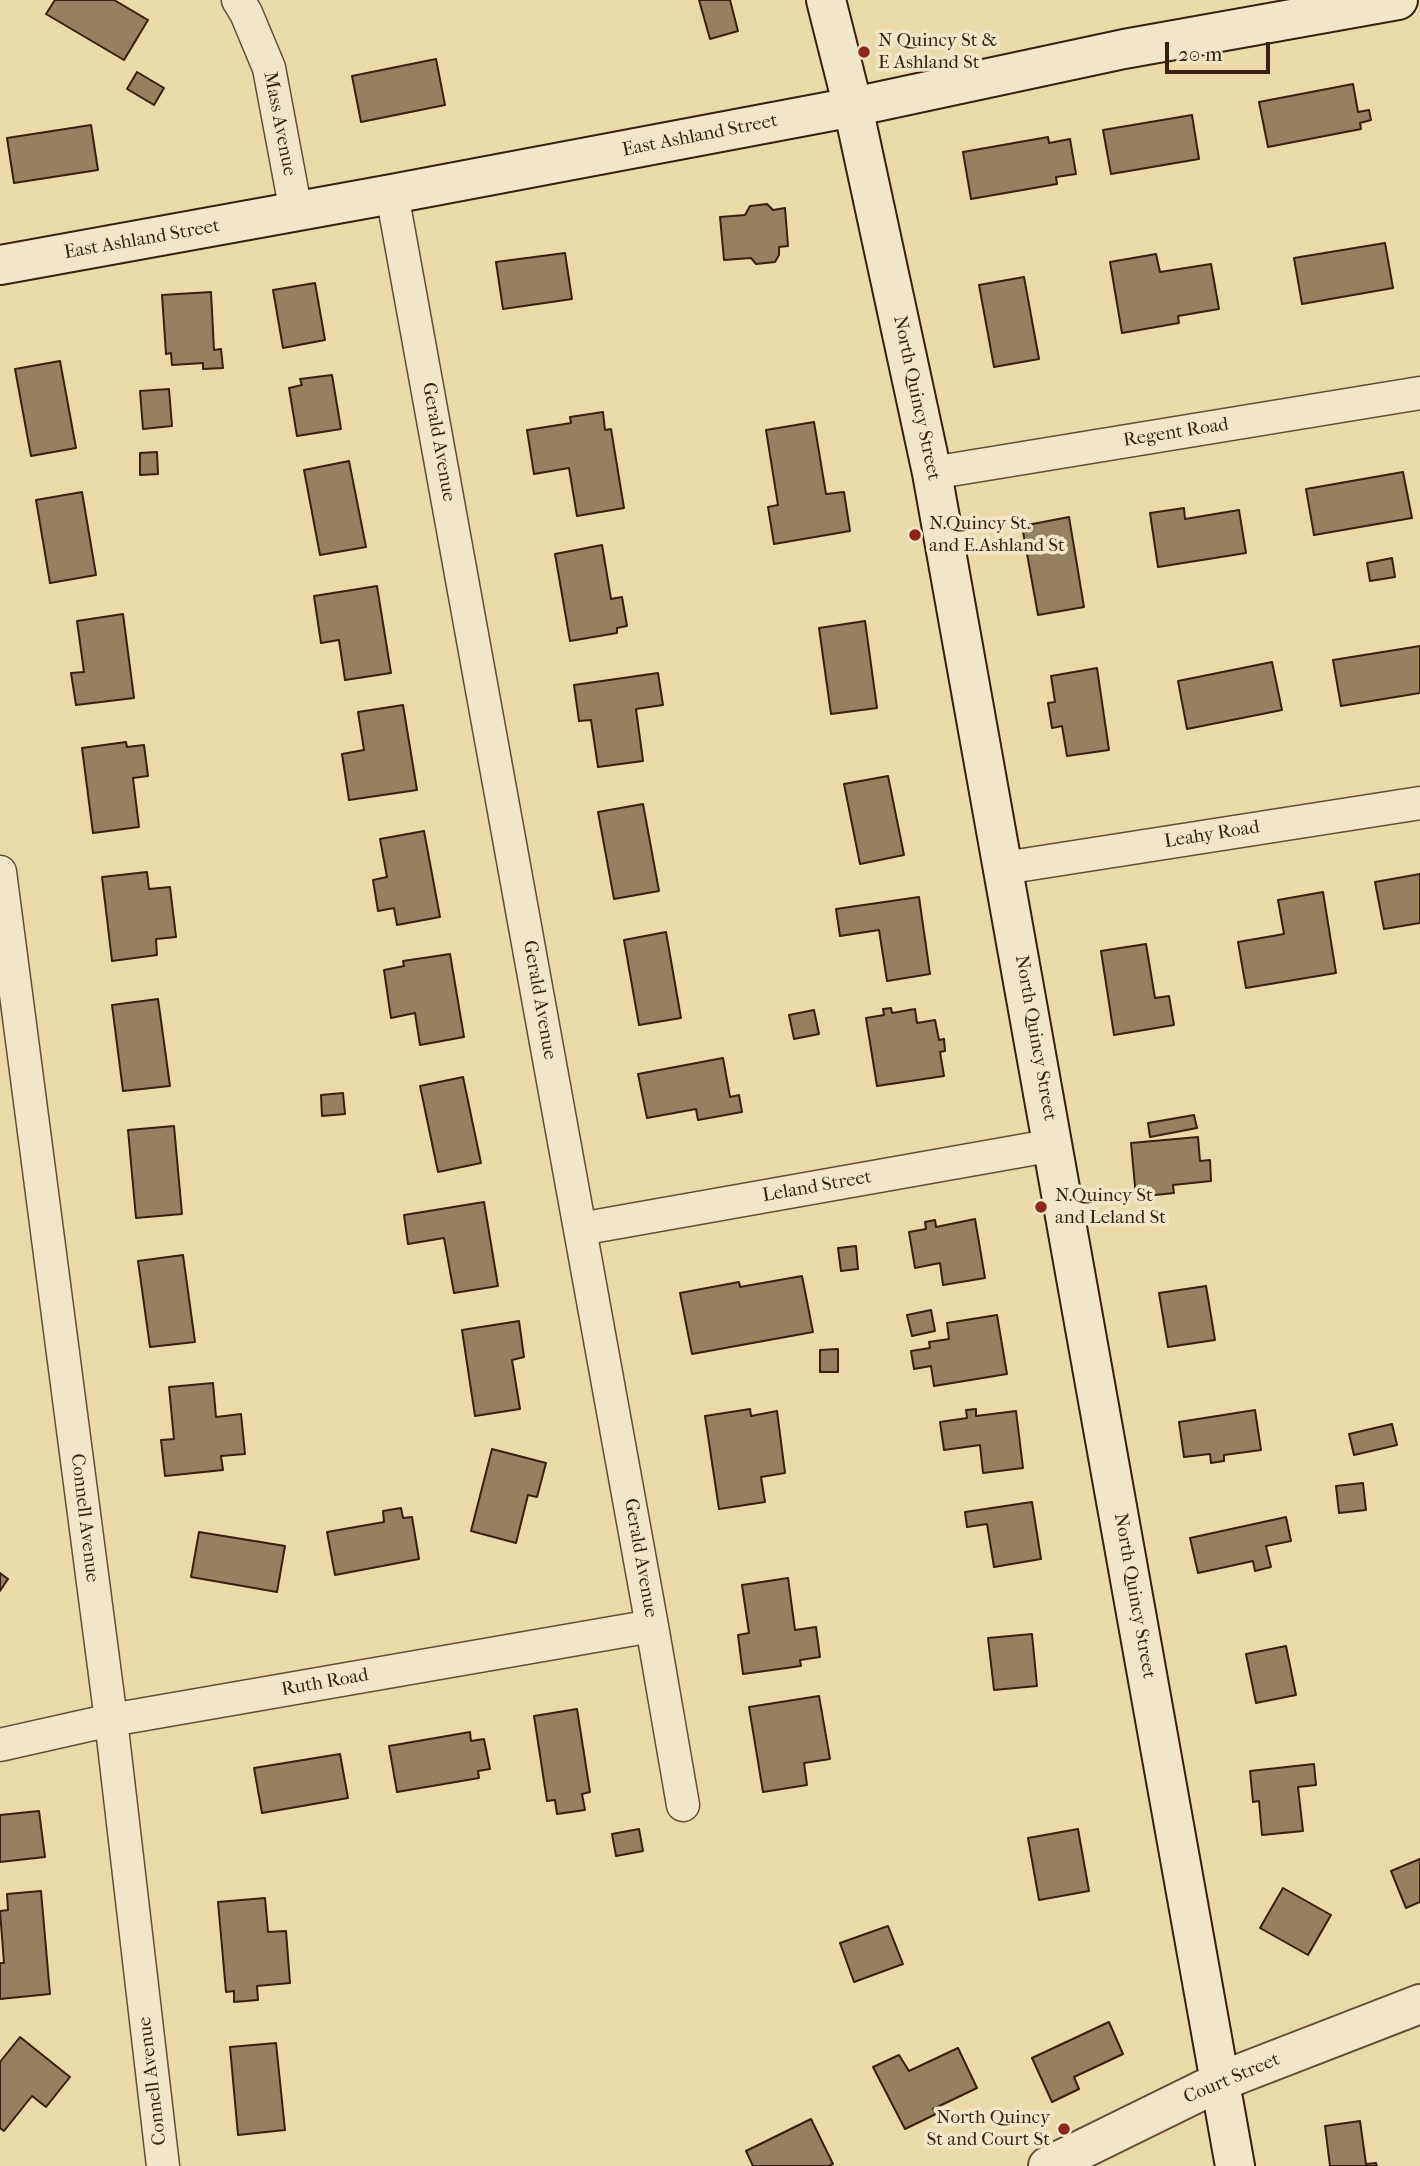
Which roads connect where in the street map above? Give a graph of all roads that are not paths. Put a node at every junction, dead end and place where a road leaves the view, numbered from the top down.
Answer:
1 (238, 0) edge
2 (826, 0) edge
3 (1398, 0) edge
4 (853, 107) junction
5 (392, 194) junction
6 (296, 212) junction
7 (0, 265) edge
8 (1420, 393) edge
9 (932, 473) junction
10 (1420, 803) edge
11 (1004, 868) junction
12 (0, 872) edge
13 (1054, 1146) junction
14 (580, 1229) junction
15 (652, 1626) junction
16 (111, 1720) junction
17 (0, 1745) edge
18 (683, 1805) dead end
19 (1420, 2004) edge
20 (1221, 2081) junction
21 (163, 2166) edge
22 (1048, 2166) edge
23 (1235, 2166) edge

1 - 6 street, Mass Avenue
2 - 4 main road, North Quincy Street
3 - 4 main road, East Ashland Street
4 - 5 main road, East Ashland Street
4 - 9 main road, North Quincy Street
5 - 6 main road, East Ashland Street
5 - 14 street, Gerald Avenue
6 - 7 main road, East Ashland Street
8 - 9 street, Regent Road
9 - 11 main road, North Quincy Street
10 - 11 street, Leahy Road
11 - 13 main road, North Quincy Street
12 - 16 street, Connell Avenue
13 - 14 street, Leland Street
13 - 20 main road, North Quincy Street
14 - 15 street, Gerald Avenue
15 - 16 street, Ruth Road
15 - 18 street, Gerald Avenue
16 - 17 street, Ruth Road
16 - 21 street, Connell Avenue
19 - 20 main road, Court Street
20 - 22 main road, Court Street
20 - 23 main road, North Quincy Street

